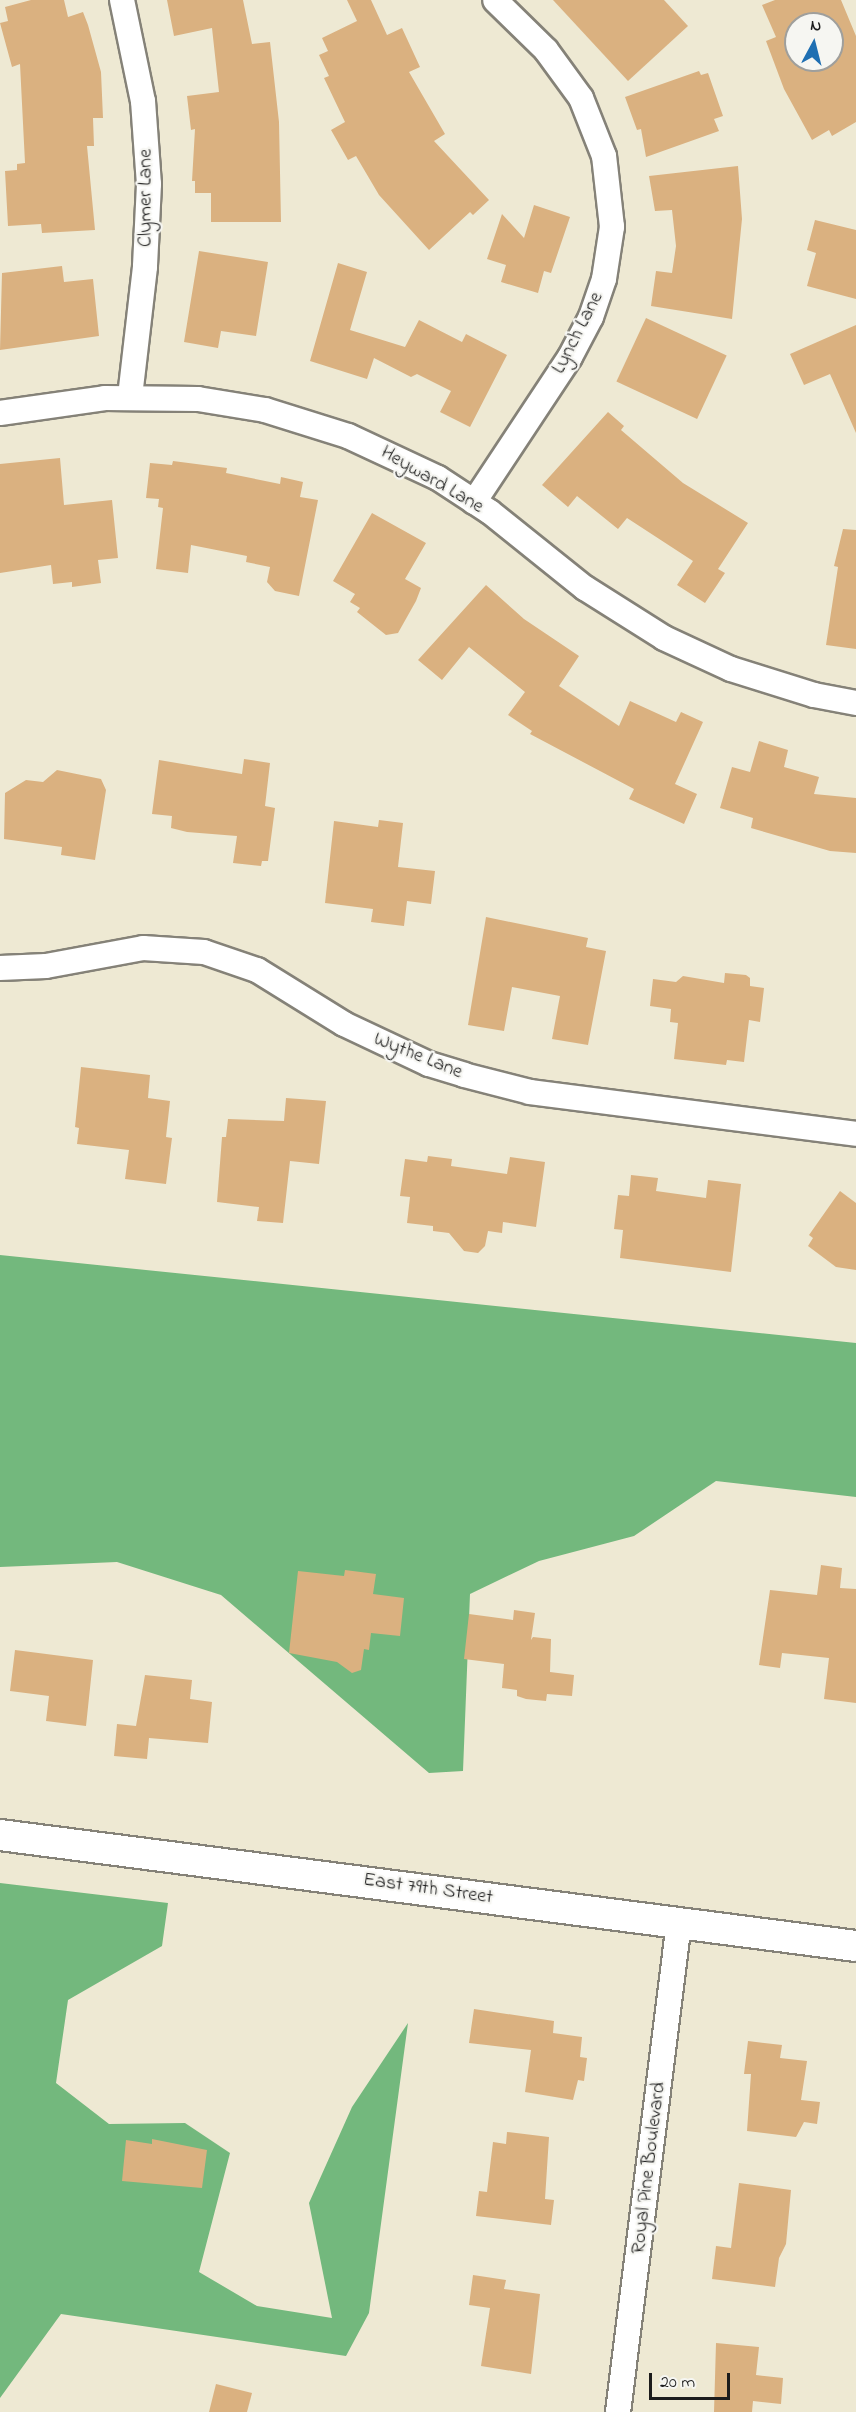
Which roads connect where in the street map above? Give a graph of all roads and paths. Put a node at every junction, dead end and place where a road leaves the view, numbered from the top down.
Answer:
1 (122, 0) edge
2 (495, 0) edge
3 (130, 397) junction
4 (0, 413) edge
5 (474, 502) junction
6 (856, 703) edge
7 (0, 968) edge
8 (856, 1134) edge
9 (0, 1835) edge
10 (679, 1923) junction
11 (856, 1946) edge
12 (618, 2412) edge

1 - 3 street, Clymer Lane
2 - 5 street, Lynch Lane
3 - 4 street, Heyward Lane
3 - 5 street, Heyward Lane
5 - 6 street, Heyward Lane
7 - 8 street, Wythe Lane
9 - 10 street, East 79th Street
10 - 11 street, East 79th Street
10 - 12 street, Royal Pine Boulevard

